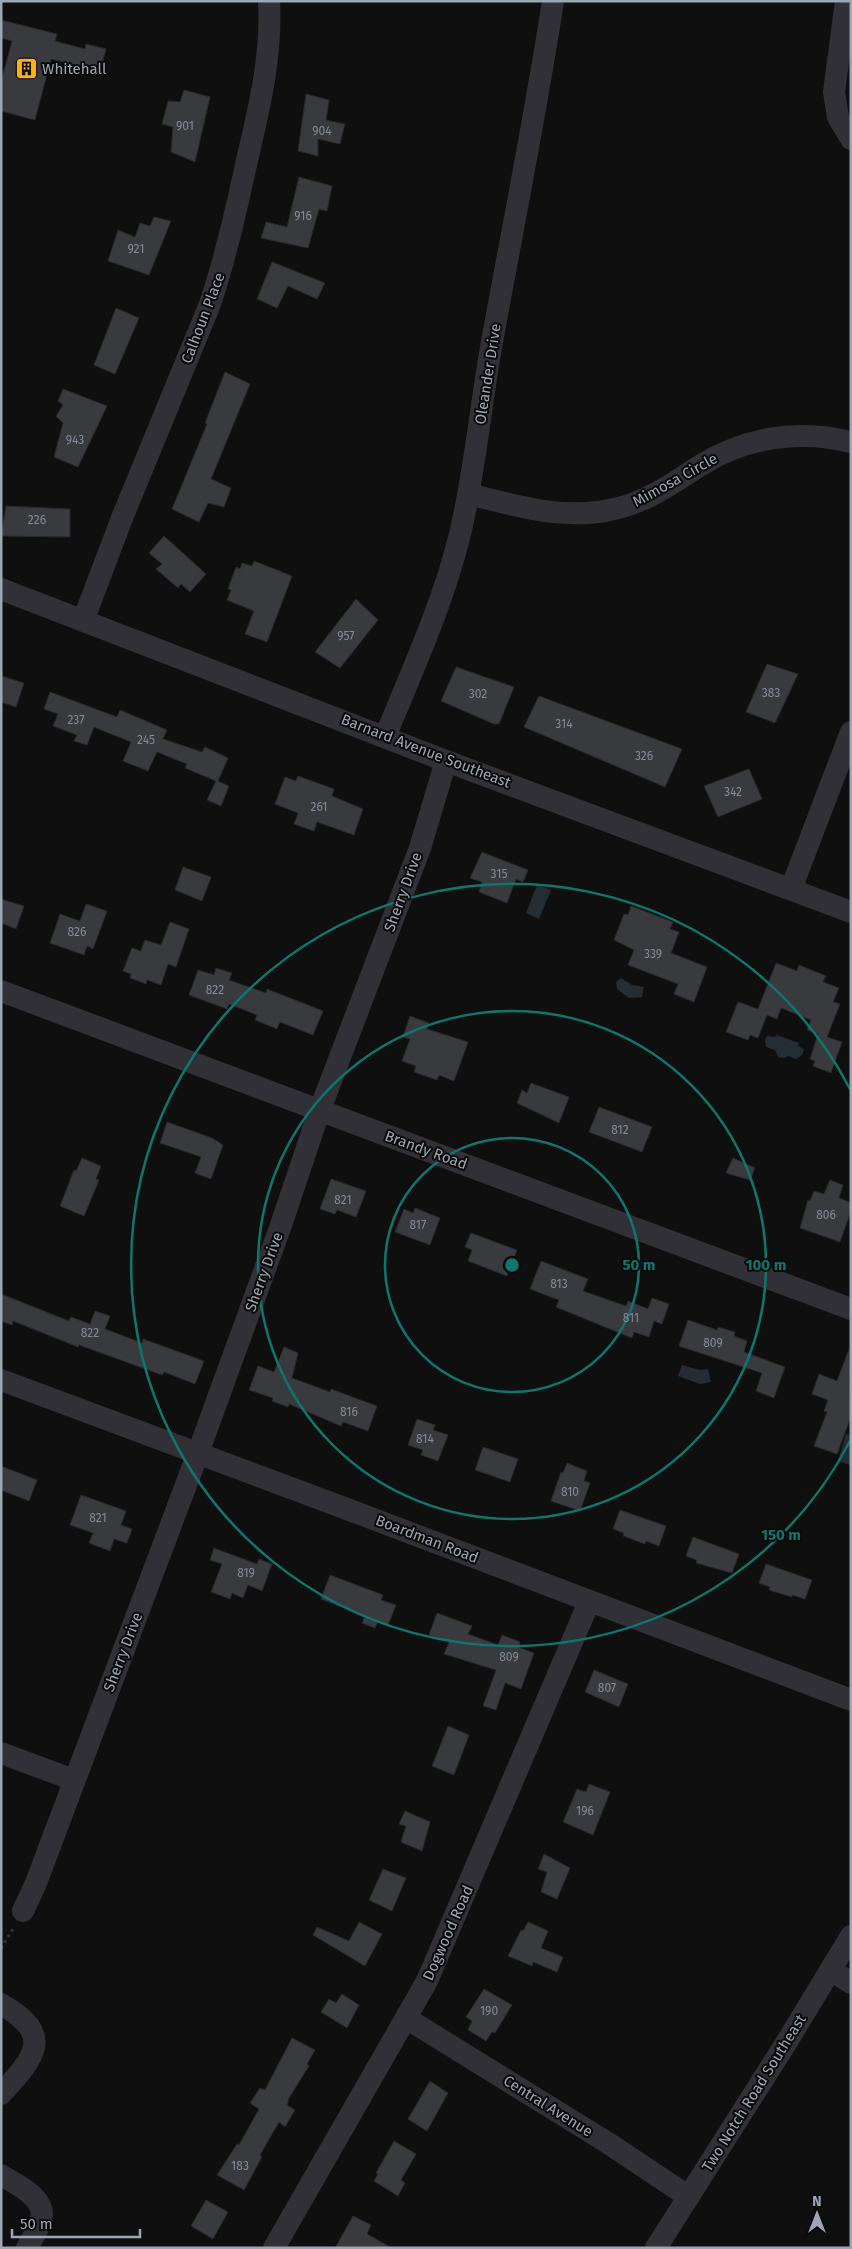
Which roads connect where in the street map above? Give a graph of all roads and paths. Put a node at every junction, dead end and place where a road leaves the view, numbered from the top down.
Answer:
1 (269, 1) edge
2 (553, 1) edge
3 (846, 1) edge
4 (851, 140) edge
5 (851, 442) edge
6 (469, 494) junction
7 (1, 589) edge
8 (83, 620) junction
9 (851, 732) edge
10 (385, 737) junction
11 (446, 761) junction
12 (791, 889) junction
13 (851, 912) edge
14 (1, 991) edge
15 (319, 1112) junction
16 (851, 1309) edge
17 (1, 1380) edge
18 (198, 1453) junction
19 (589, 1602) junction
20 (851, 1700) edge
21 (1, 1753) edge
22 (74, 1780) junction
23 (24, 1911) joint
24 (851, 1936) edge
25 (1, 1948) edge
26 (830, 1970) junction
27 (851, 1983) edge
28 (1, 2004) edge
29 (406, 2018) junction
30 (1, 2094) edge
31 (1, 2175) edge
32 (689, 2197) junction
33 (27, 2248) edge
34 (274, 2248) edge
35 (656, 2248) edge

1 - 8 street, Calhoun Place
2 - 6 street, Oleander Drive
3 - 4 street
5 - 6 street, Mimosa Circle
6 - 10 street, Oleander Drive
7 - 8 street, Barnard Avenue Southeast
8 - 10 street, Barnard Avenue Southeast
9 - 12 street
10 - 11 street, Barnard Avenue Southeast
11 - 12 street, Barnard Avenue Southeast
11 - 15 street, Sherry Drive
12 - 13 street, Barnard Avenue Southeast
14 - 15 street, Brandy Road
15 - 16 street, Brandy Road
15 - 18 street, Sherry Drive
17 - 18 street, Boardman Road
18 - 19 street, Boardman Road
18 - 22 street, Sherry Drive
19 - 20 street, Boardman Road
19 - 29 street, Dogwood Road
21 - 22 street
22 - 23 street, Sherry Drive
23 - 25 path
24 - 26 street, Two Notch Road Southeast
26 - 27 street
26 - 32 street, Two Notch Road Southeast
28 - 30 street
29 - 32 street, Central Avenue
29 - 34 street, Dogwood Road
31 - 33 street
32 - 35 street, Two Notch Road Southeast

